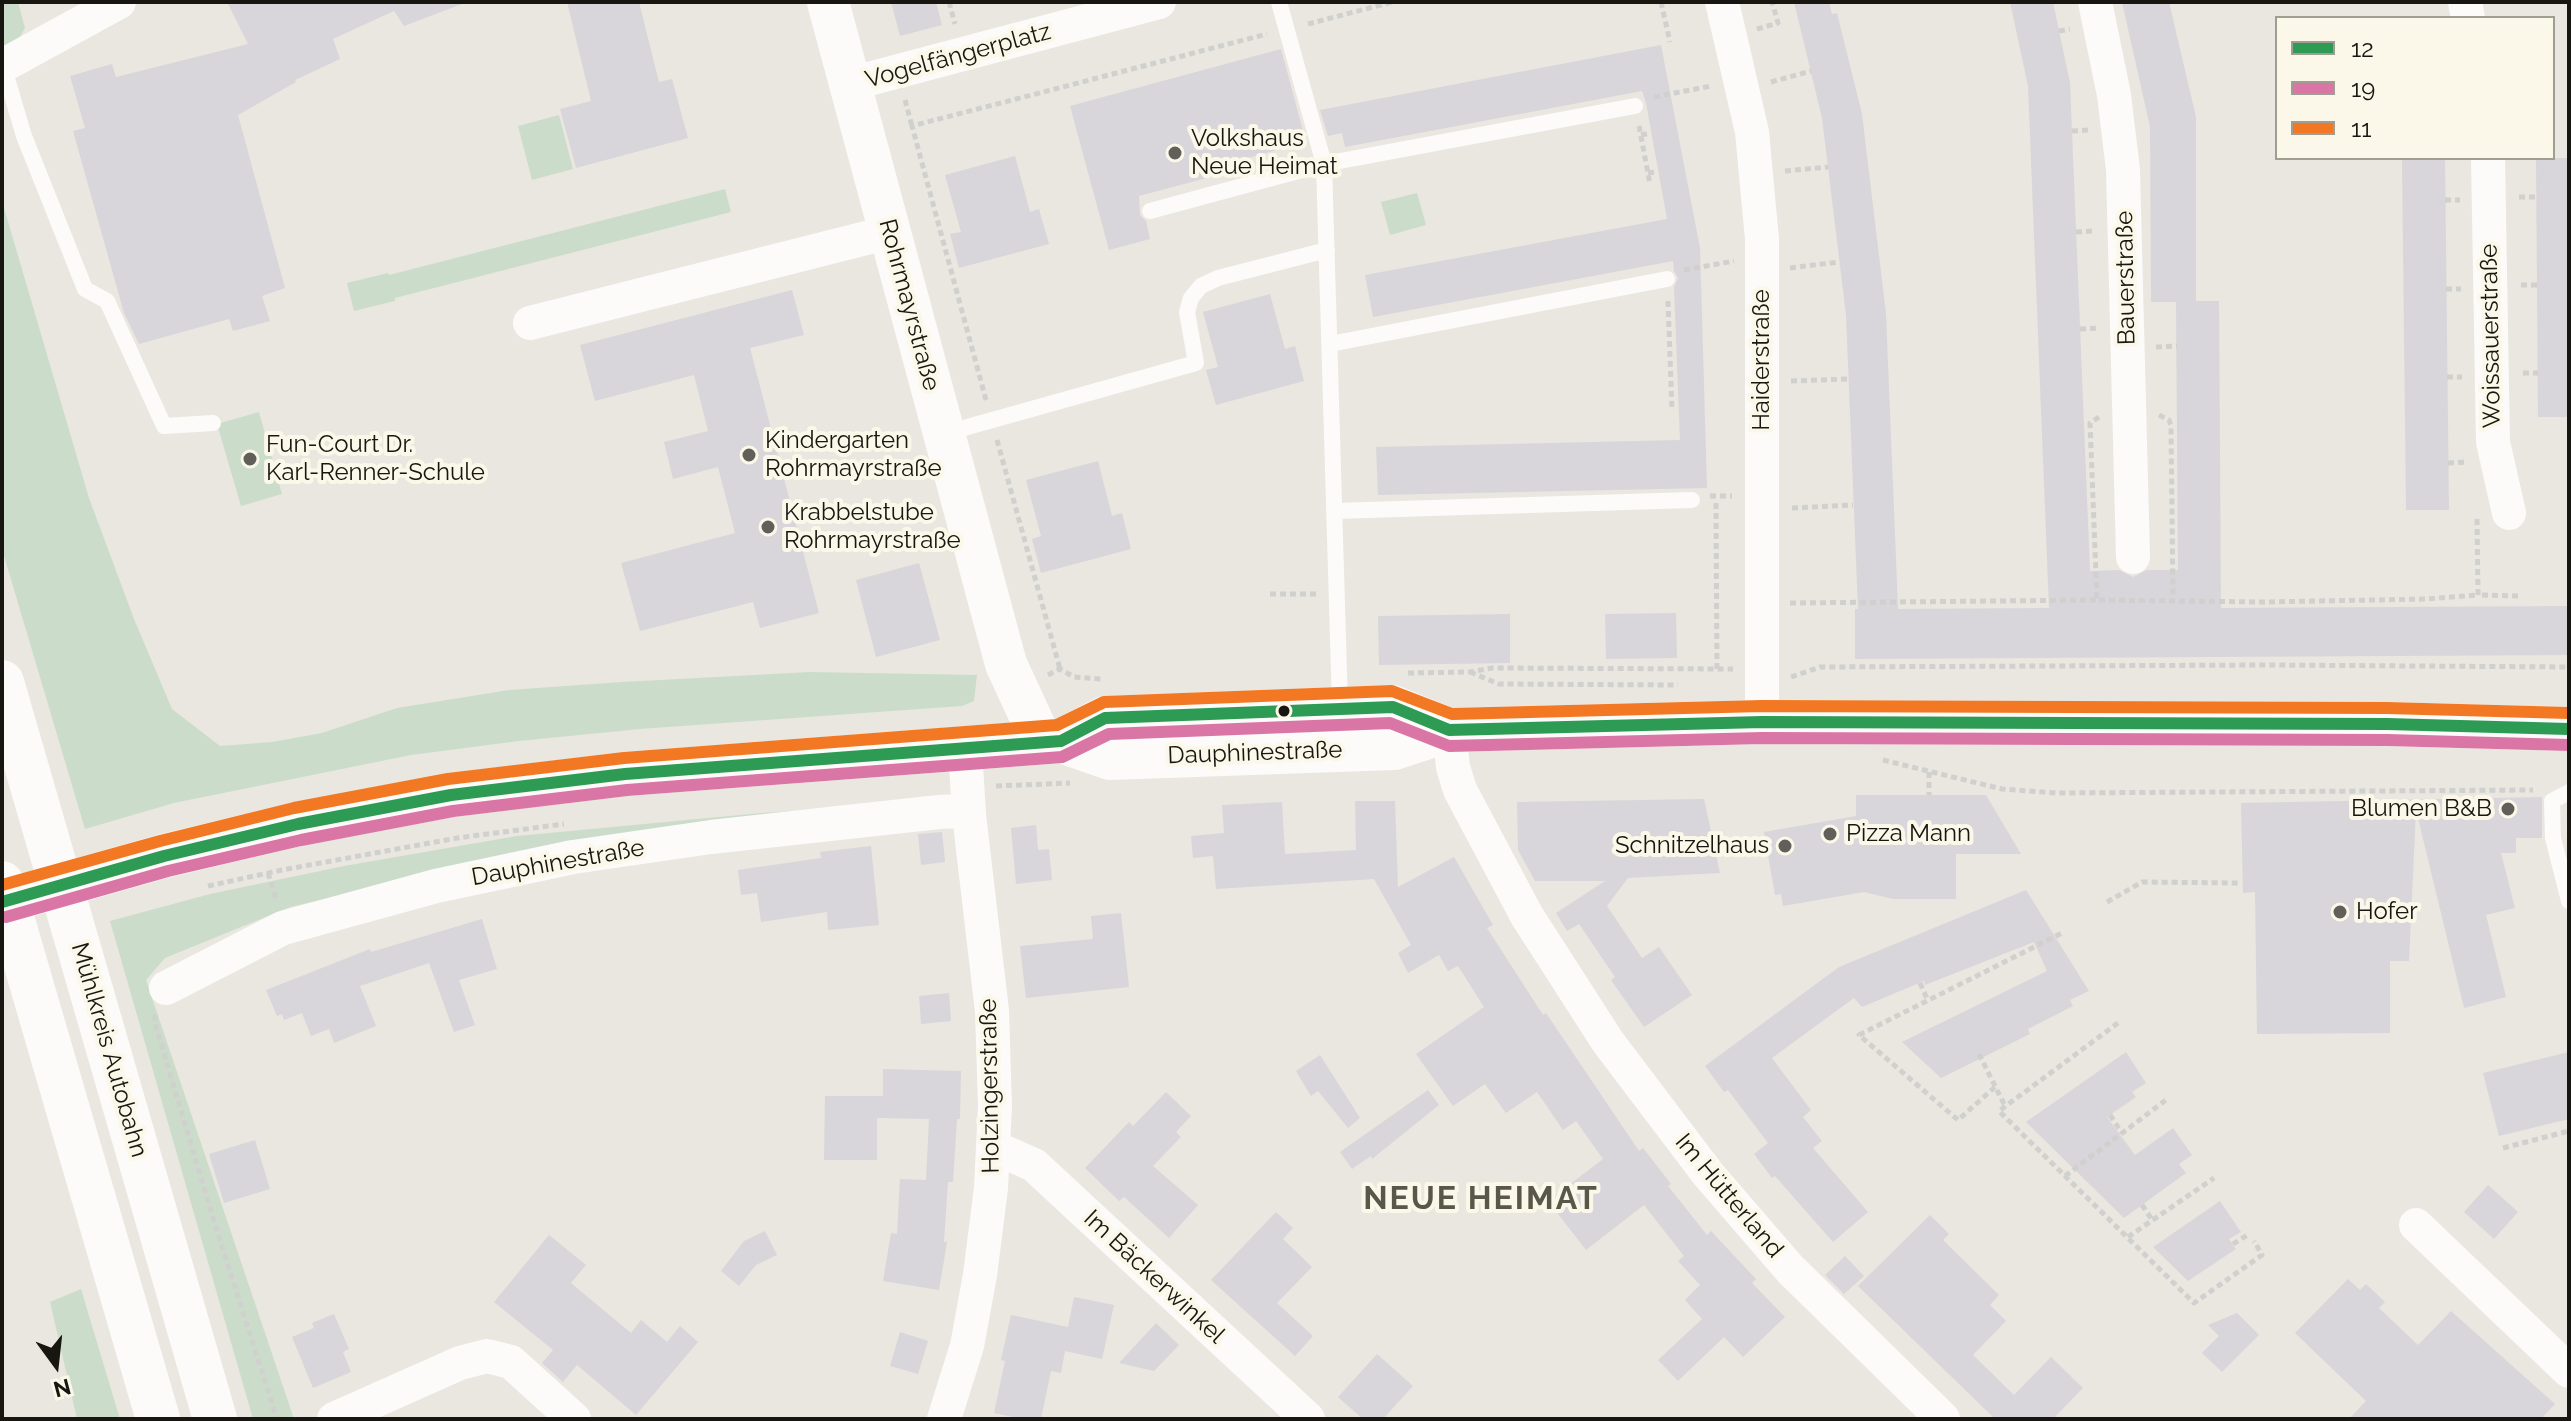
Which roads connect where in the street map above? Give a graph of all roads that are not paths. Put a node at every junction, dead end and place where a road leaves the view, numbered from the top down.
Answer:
1 (119, 2) edge
2 (828, 2) edge
3 (1159, 2) edge
4 (1279, 2) edge
5 (1722, 2) edge
6 (2095, 2) edge
7 (2, 66) edge
8 (850, 84) junction
9 (1635, 106) road end
10 (2488, 160) edge
11 (1324, 164) junction
12 (1150, 211) dead end
13 (890, 232) junction
14 (1327, 250) junction
15 (1667, 279) road end
16 (530, 323) dead end
17 (1330, 344) junction
18 (213, 423) dead end
19 (944, 434) junction
20 (1692, 500) road end
21 (1335, 511) junction
22 (2509, 513) dead end
23 (2133, 557) dead end
24 (2, 682) edge
25 (1340, 709) junction
26 (1762, 722) junction
27 (2569, 729) edge
28 (1449, 730) junction
29 (1052, 742) junction
30 (965, 748) junction
31 (2569, 792) edge
32 (969, 815) junction
33 (2, 883) edge
34 (2569, 901) edge
35 (2, 902) edge
36 (166, 988) road end
37 (993, 1147) junction
38 (2416, 1225) dead end
39 (2569, 1371) edge
40 (158, 1419) edge
41 (215, 1419) edge
42 (334, 1419) edge
43 (574, 1419) edge
44 (944, 1419) edge
45 (1308, 1419) edge
46 (1943, 1419) edge

1 - 7 street
2 - 8 street, Rohrmayrstraße
3 - 8 street, Vogelfängerplatz
4 - 11 lane
5 - 26 street, Haiderstraße
6 - 23 street, Bauerstraße
7 - 18 lane
8 - 13 street, Rohrmayrstraße
9 - 11 lane
10 - 22 street, Woissauerstraße
11 - 12 lane
11 - 14 lane
13 - 16 street
13 - 19 street, Rohrmayrstraße
14 - 17 lane
14 - 19 lane
15 - 17 lane
17 - 21 lane
19 - 29 street, Rohrmayrstraße
20 - 21 lane
21 - 25 lane
24 - 41 main road, Mühlkreis Autobahn
25 - 28 main road, Dauphinestraße
25 - 29 main road, Dauphinestraße
26 - 27 main road, Dauphinestraße
26 - 28 main road, Dauphinestraße
28 - 29 main road, Dauphinestraße
28 - 46 street, Im Hütterland
29 - 30 main road, Dauphinestraße
30 - 32 street, Holzingerstraße
30 - 35 main road, Dauphinestraße
31 - 34 lane
32 - 36 street, Dauphinestraße
32 - 37 street, Holzingerstraße
33 - 40 main road
37 - 44 street, Holzingerstraße
37 - 45 street, Im Bäckerwinkel
38 - 39 street
42 - 43 street

